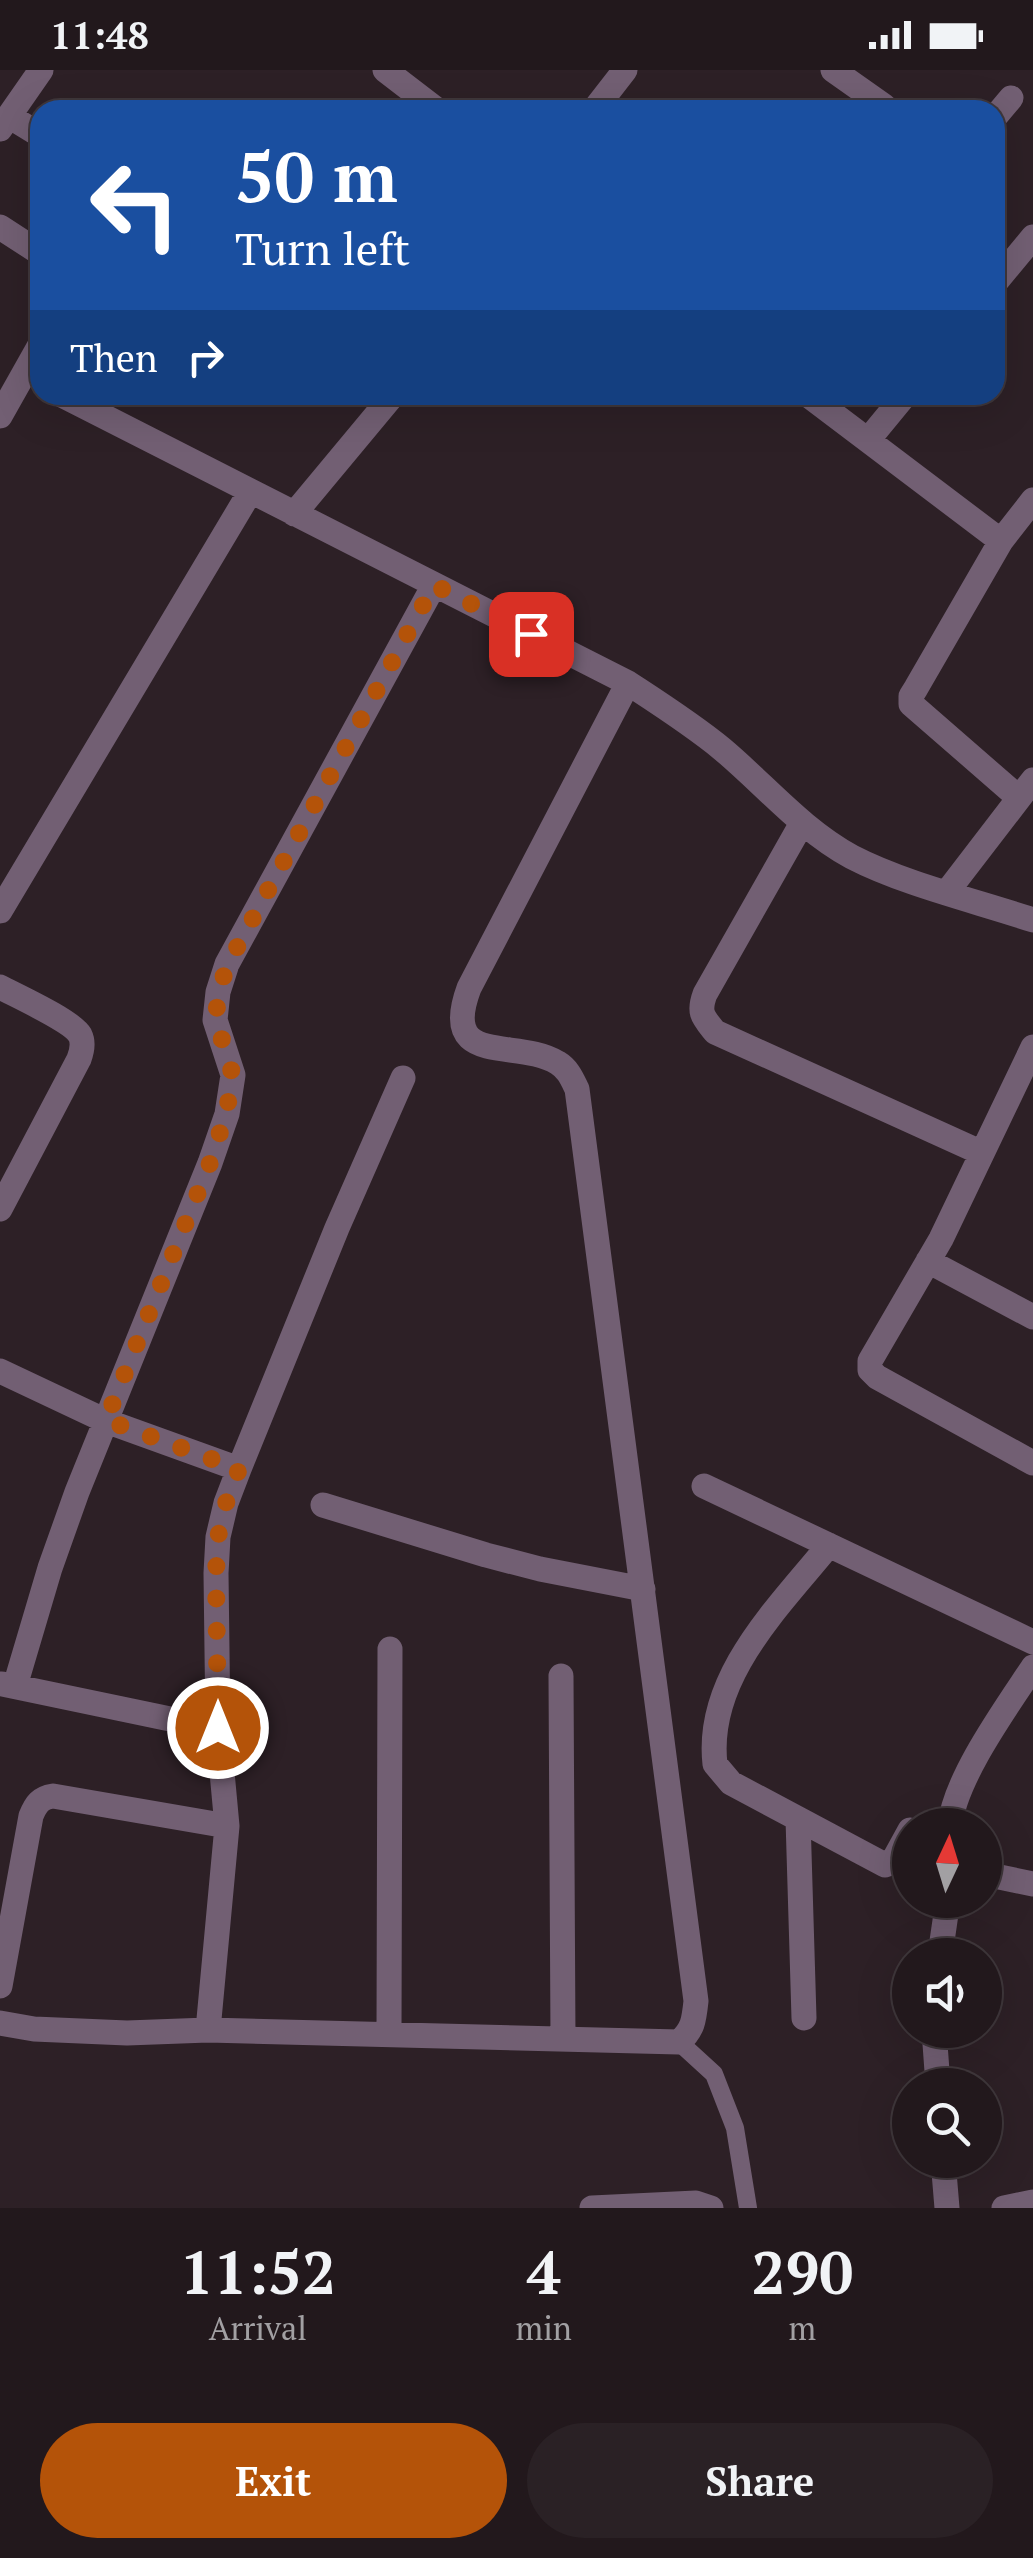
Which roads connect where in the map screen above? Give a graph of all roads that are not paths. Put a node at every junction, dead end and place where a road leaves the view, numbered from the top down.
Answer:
1 (40, 70) edge
2 (386, 70) edge
3 (625, 70) edge
4 (832, 70) edge
5 (424, 100) edge
6 (602, 100) edge
7 (875, 100) edge
8 (4, 122) edge
9 (30, 131) edge
10 (0, 227) edge
11 (1033, 236) edge
12 (30, 246) edge
13 (1005, 271) edge
14 (30, 380) edge
15 (81, 405) edge
16 (385, 405) edge
17 (821, 405) edge
18 (896, 405) edge
19 (0, 416) edge
20 (868, 440) junction
21 (250, 492) junction
22 (1033, 500) edge
23 (294, 514) junction
24 (1001, 541) junction
25 (434, 585) junction
26 (628, 683) junction
27 (1026, 789) edge
28 (802, 822) junction
29 (947, 892) junction
30 (0, 911) edge
31 (1033, 920) edge
32 (0, 987) edge
33 (1033, 1048) edge
34 (404, 1078) dead end
35 (982, 1152) junction
36 (0, 1209) edge
37 (928, 1262) junction
38 (1033, 1316) edge
39 (0, 1371) edge
40 (106, 1420) junction
41 (1033, 1463) edge
42 (239, 1469) junction
43 (704, 1486) dead end
44 (323, 1505) dead end
45 (829, 1545) junction
46 (643, 1589) junction
47 (1033, 1642) edge
48 (390, 1650) dead end
49 (1031, 1674) edge
50 (561, 1676) dead end
51 (8, 1685) edge
52 (218, 1728) junction
53 (953, 1808) edge
54 (798, 1819) junction
55 (227, 1826) junction
56 (892, 1862) edge
57 (1002, 1878) edge
58 (1033, 1884) edge
59 (0, 1986) edge
60 (804, 2018) dead end
61 (0, 2023) edge
62 (208, 2030) junction
63 (388, 2034) junction
64 (563, 2039) junction
65 (679, 2042) junction
66 (945, 2178) edge
67 (1033, 2202) edge
68 (592, 2208) edge
69 (711, 2208) edge
70 (748, 2208) edge
71 (947, 2208) edge
72 (1004, 2208) edge

1 - 8 street
2 - 5 street
3 - 6 street
4 - 7 street
8 - 9 street
10 - 12 street
11 - 13 street
14 - 19 street
15 - 21 street
16 - 23 street
17 - 20 street
18 - 20 street
20 - 24 street
21 - 23 street
21 - 30 street
22 - 24 street
23 - 25 street
24 - 27 street
25 - 26 street
25 - 40 street
26 - 28 street
26 - 46 street
27 - 29 street
28 - 29 street
28 - 35 street
29 - 31 street
32 - 36 street
33 - 35 street
34 - 42 street
35 - 37 street
37 - 38 street
37 - 41 street
39 - 40 street
40 - 42 street
40 - 51 street
42 - 52 street
43 - 45 street
44 - 46 street
45 - 47 street
45 - 54 street
46 - 65 street
48 - 63 street
49 - 53 street
50 - 64 street
51 - 52 street
52 - 55 street
54 - 56 street
54 - 60 street
55 - 59 street
55 - 62 street
57 - 58 street
61 - 62 street
62 - 63 street
63 - 64 street
64 - 65 street
65 - 70 lane
66 - 71 street
67 - 72 street
68 - 69 street

